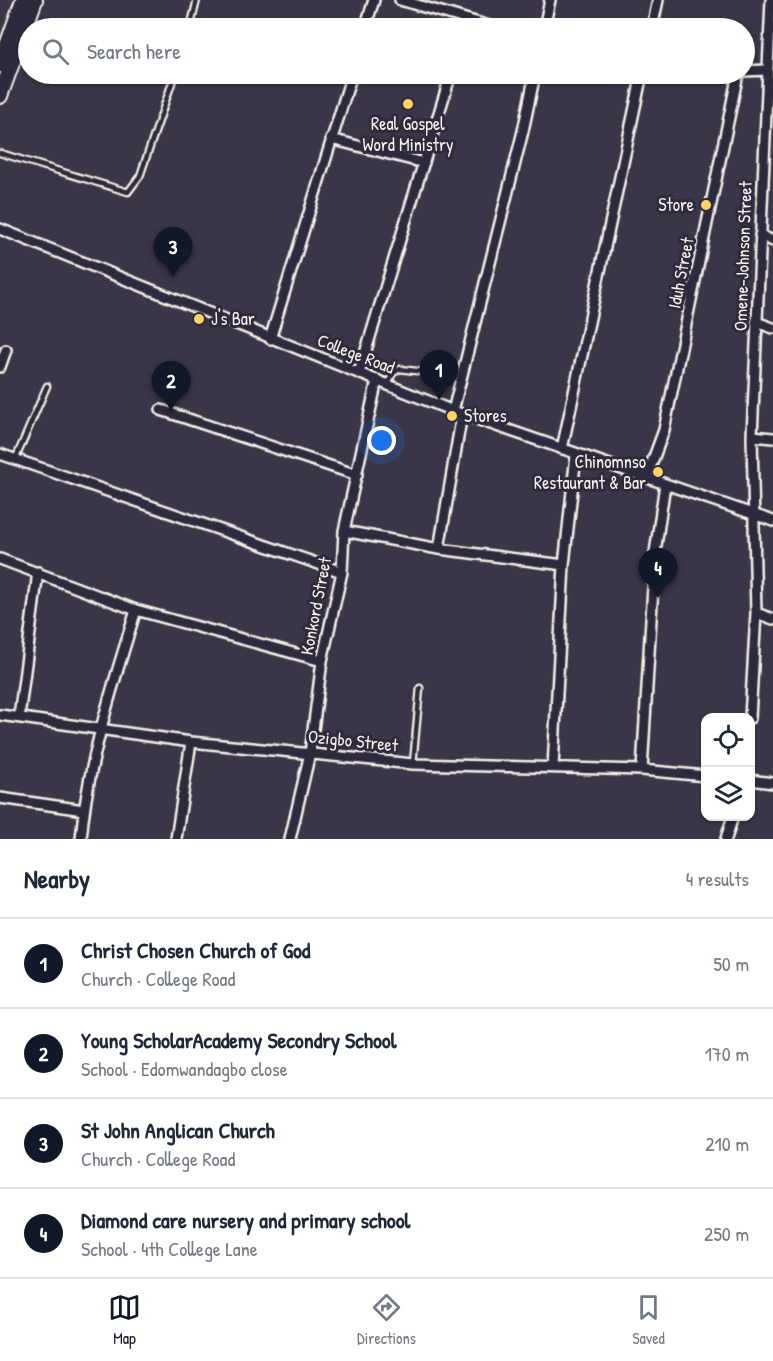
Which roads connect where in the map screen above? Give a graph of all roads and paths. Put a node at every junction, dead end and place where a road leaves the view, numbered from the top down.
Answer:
1 (22, 0) edge
2 (35, 0) edge
3 (197, 0) edge
4 (374, 0) edge
5 (400, 0) edge
6 (550, 0) edge
7 (658, 0) edge
8 (771, 0) edge
9 (28, 18) edge
10 (192, 18) edge
11 (368, 18) edge
12 (448, 18) edge
13 (546, 18) edge
14 (654, 18) edge
15 (18, 47) edge
16 (0, 65) edge
17 (755, 70) edge
18 (766, 70) junction
19 (172, 84) edge
20 (349, 84) edge
21 (448, 84) edge
22 (533, 84) edge
23 (640, 84) edge
24 (736, 84) edge
25 (0, 96) edge
26 (331, 139) junction
27 (768, 142) edge
28 (0, 153) edge
29 (423, 163) junction
30 (0, 229) edge
31 (760, 235) junction
32 (773, 241) edge
33 (756, 322) junction
34 (773, 328) edge
35 (270, 339) junction
36 (6, 350) dead end
37 (0, 367) edge
38 (359, 373) junction
39 (441, 374) dead end
40 (378, 380) junction
41 (388, 384) junction
42 (47, 386) dead end
43 (161, 410) dead end
44 (458, 412) junction
45 (752, 436) junction
46 (773, 438) edge
47 (562, 449) junction
48 (0, 454) edge
49 (576, 455) junction
50 (15, 460) junction
51 (357, 475) junction
52 (647, 476) junction
53 (665, 484) junction
54 (754, 515) junction
55 (773, 521) edge
56 (344, 531) junction
57 (439, 549) junction
58 (0, 559) edge
59 (564, 566) junction
60 (38, 572) junction
61 (342, 572) junction
62 (136, 610) junction
63 (756, 613) junction
64 (773, 619) edge
65 (322, 661) junction
66 (420, 688) dead end
67 (750, 713) edge
68 (0, 715) edge
69 (19, 717) junction
70 (100, 731) junction
71 (191, 742) junction
72 (310, 753) junction
73 (412, 764) junction
74 (553, 767) junction
75 (642, 770) junction
76 (701, 776) edge
77 (755, 781) edge
78 (773, 783) edge
79 (0, 798) edge
80 (84, 810) junction
81 (731, 821) edge
82 (81, 839) edge
83 (176, 839) edge
84 (290, 839) edge
85 (726, 839) edge

1 - 16 main road
2 - 9 main road
3 - 10 lane
4 - 11 street
5 - 12 street
6 - 13 street
7 - 14 street
8 - 18 street, Omene-Johnson Street
15 - 25 main road
17 - 18 street
18 - 27 street, Omene-Johnson Street
19 - 28 lane
20 - 26 street
21 - 29 street
22 - 44 street
23 - 47 street
24 - 52 street, Iduh Street
26 - 29 street
26 - 35 street
27 - 31 street, Omene-Johnson Street
29 - 38 street
30 - 35 street, College Road
31 - 32 street
31 - 33 street, Omene-Johnson Street
33 - 34 street
33 - 45 street, Omene-Johnson Street
35 - 38 street, College Road
36 - 37 street
38 - 40 street, College Road
39 - 41 lane
40 - 41 street, College Road
40 - 51 street, Konkord Street
41 - 44 street, College Road
42 - 50 lane
43 - 51 street
44 - 47 street, College Road
44 - 57 street
45 - 46 street
45 - 54 street, Omene-Johnson Street
47 - 49 street, College Road
48 - 50 street
49 - 52 street, College Road
49 - 59 street
50 - 61 street
51 - 56 street, Konkord Street
52 - 53 street, College Road
53 - 54 street, College Road
53 - 75 street
54 - 55 street, College Road
54 - 63 street, Omene-Johnson Street
56 - 57 street
56 - 61 street, Konkord Street
57 - 59 street
58 - 60 street
59 - 74 street
60 - 62 street
60 - 69 street
61 - 65 street, Konkord Street
62 - 65 street
62 - 70 street
63 - 64 street
63 - 67 street, Omene-Johnson Street
65 - 72 street, Konkord Street
66 - 73 lane
68 - 69 street, Ozigbo Street
69 - 70 street, Ozigbo Street
70 - 71 street, Ozigbo Street
70 - 80 street
71 - 72 street, Ozigbo Street
71 - 83 street
72 - 73 street, Ozigbo Street
72 - 84 street, Konkord Street
73 - 74 street, Ozigbo Street
74 - 75 street, Ozigbo Street
75 - 76 street, Ozigbo Street
77 - 78 street
79 - 80 street
80 - 82 street
81 - 85 street

